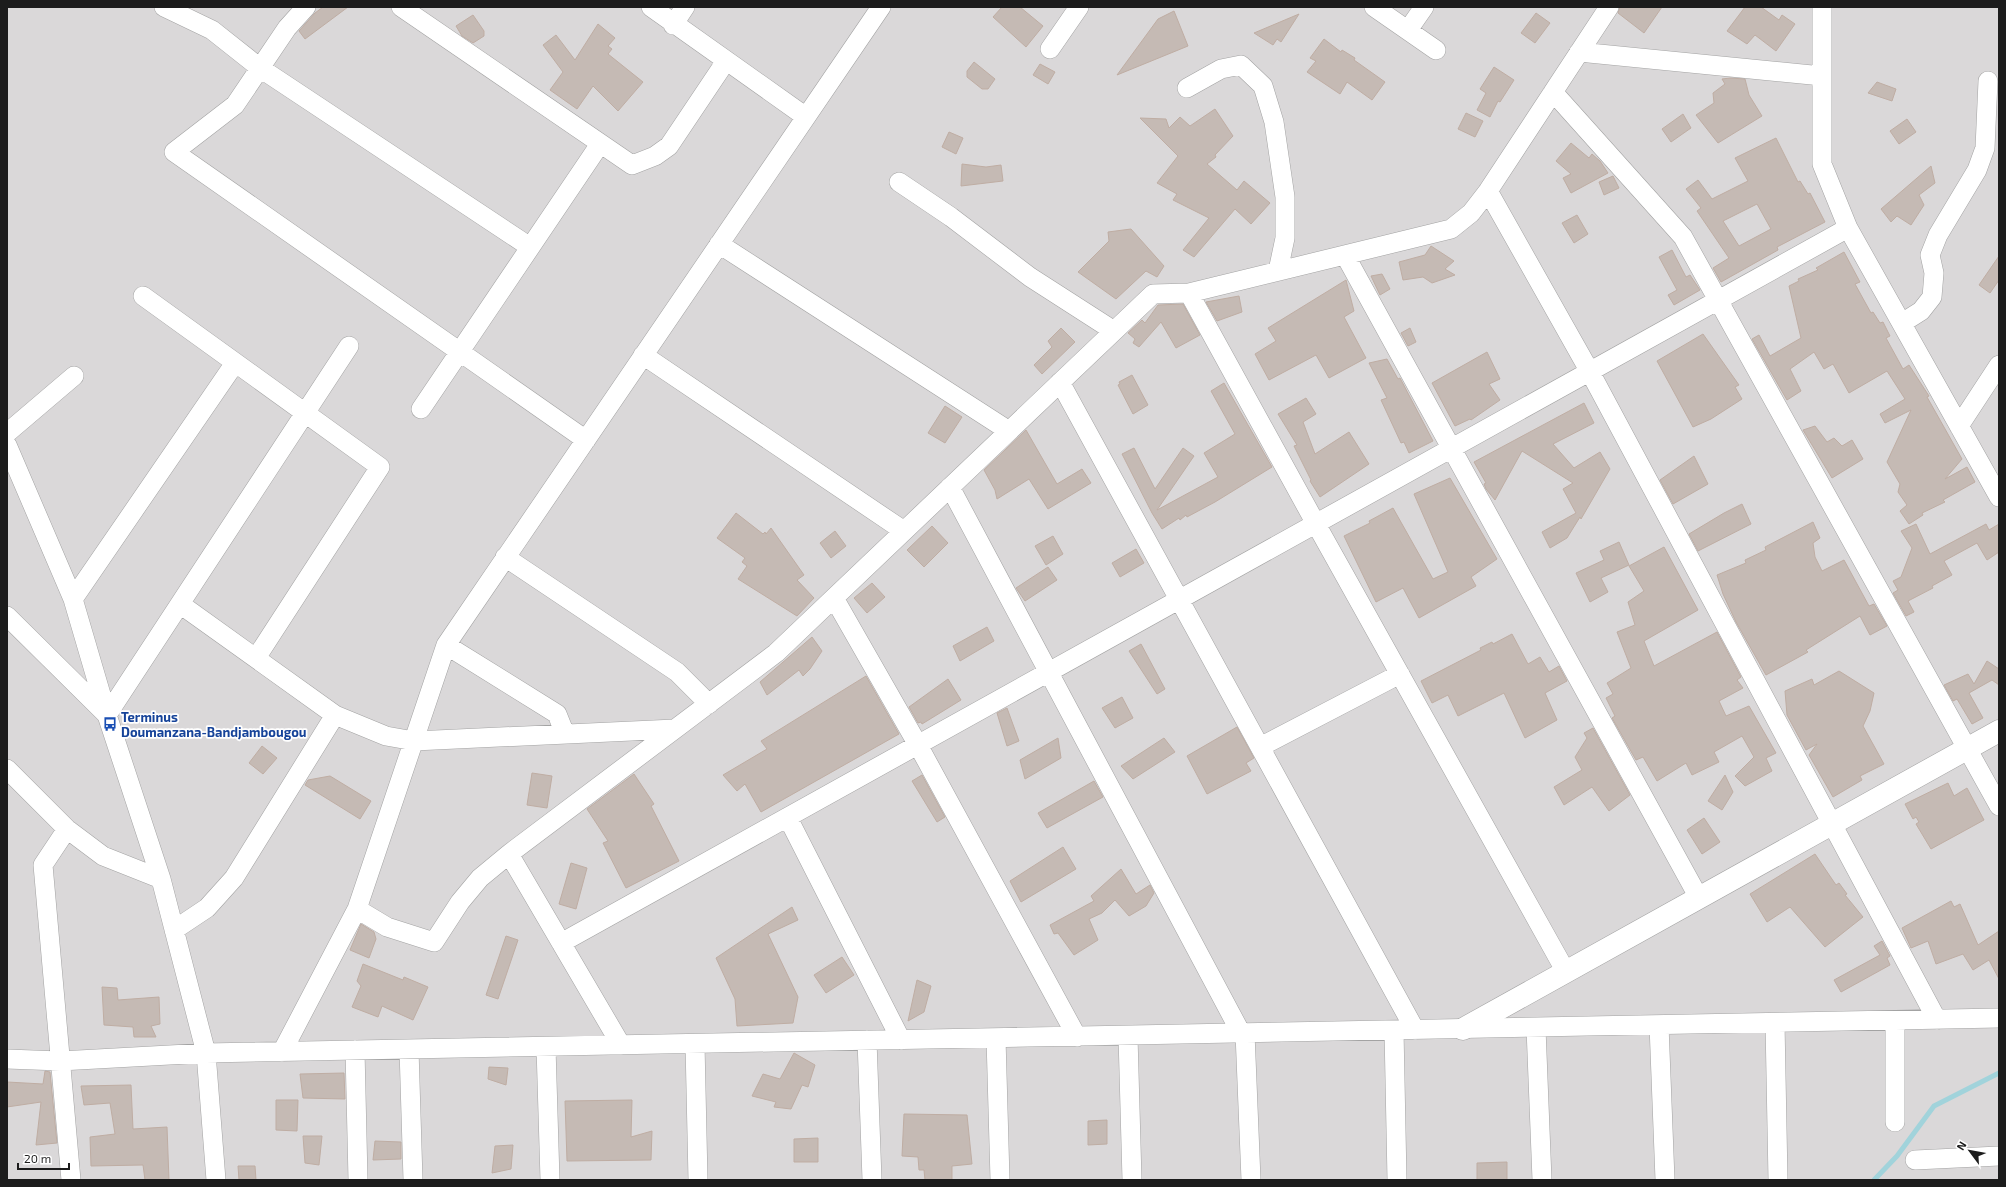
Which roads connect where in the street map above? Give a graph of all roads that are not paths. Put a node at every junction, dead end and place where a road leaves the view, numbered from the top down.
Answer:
1 (164, 7) edge
2 (306, 7) edge
3 (401, 7) edge
4 (651, 7) edge
5 (685, 7) edge
6 (881, 7) edge
7 (1079, 7) edge
8 (1374, 7) edge
9 (1424, 7) edge
10 (1609, 7) edge
11 (1822, 7) edge
12 (673, 25) junction
13 (1408, 30) junction
14 (1050, 49) dead end
15 (1436, 50) dead end
16 (1579, 52) junction
17 (726, 61) junction
18 (260, 68) junction
19 (1822, 76) junction
20 (1988, 80) dead end
21 (1187, 88) dead end
22 (1553, 92) junction
23 (806, 117) junction
24 (600, 144) junction
25 (899, 182) dead end
26 (1488, 190) junction
27 (1848, 228) junction
28 (719, 244) junction
29 (530, 247) junction
30 (1345, 255) junction
31 (1278, 271) junction
32 (1189, 292) junction
33 (143, 296) dead end
34 (1719, 301) junction
35 (1902, 323) junction
36 (1114, 331) junction
37 (349, 346) dead end
38 (460, 352) junction
39 (643, 355) junction
40 (235, 363) junction
41 (1999, 365) edge
42 (1590, 372) junction
43 (74, 376) dead end
44 (1060, 382) junction
45 (421, 409) dead end
46 (305, 413) junction
47 (1959, 426) junction
48 (1009, 431) junction
49 (7, 433) edge
50 (586, 440) junction
51 (7, 445) edge
52 (1451, 449) junction
53 (950, 487) junction
54 (1999, 497) edge
55 (1316, 524) junction
56 (904, 531) junction
57 (505, 557) junction
58 (834, 598) junction
59 (73, 599) junction
60 (1180, 600) junction
61 (180, 604) junction
62 (7, 616) edge
63 (446, 645) junction
64 (256, 658) junction
65 (1049, 672) junction
66 (1400, 674) junction
67 (709, 704) junction
68 (107, 715) junction
69 (335, 715) junction
70 (675, 729) junction
71 (1999, 731) edge
72 (565, 734) junction
73 (414, 741) junction
74 (918, 745) junction
75 (1260, 747) junction
76 (1967, 749) junction
77 (7, 769) edge
78 (1999, 806) edge
79 (788, 818) junction
80 (1832, 824) junction
81 (67, 829) junction
82 (509, 854) junction
83 (161, 879) junction
84 (1698, 898) junction
85 (357, 908) junction
86 (174, 930) junction
87 (562, 943) junction
88 (1566, 972) junction
89 (1999, 1018) edge
90 (1937, 1020) junction
91 (1895, 1021) junction
92 (1775, 1023) junction
93 (1659, 1026) junction
94 (1536, 1028) junction
95 (1463, 1029) junction
96 (1394, 1030) junction
97 (1415, 1030) junction
98 (1243, 1033) junction
99 (1128, 1036) junction
100 (1077, 1037) junction
101 (996, 1038) junction
102 (867, 1040) junction
103 (900, 1040) junction
104 (695, 1044) junction
105 (621, 1045) junction
106 (546, 1047) junction
107 (409, 1049) junction
108 (355, 1050) junction
109 (282, 1052) junction
110 (206, 1053) junction
111 (7, 1059) edge
112 (60, 1061) junction
113 (1895, 1122) dead end
114 (1999, 1156) edge
115 (1915, 1160) dead end
116 (71, 1180) edge
117 (216, 1180) edge
118 (358, 1180) edge
119 (413, 1180) edge
120 (550, 1180) edge
121 (698, 1180) edge
122 (872, 1180) edge
123 (1000, 1180) edge
124 (1132, 1180) edge
125 (1251, 1180) edge
126 (1397, 1180) edge
127 (1542, 1180) edge
128 (1665, 1180) edge
129 (1778, 1180) edge

1 - 18 street
2 - 18 street
3 - 24 street
4 - 12 street
5 - 12 street
6 - 23 street
7 - 14 street
8 - 13 street
9 - 13 street
10 - 16 street
11 - 19 street
12 - 17 street
13 - 15 street
16 - 19 street
16 - 22 street
17 - 23 street
17 - 24 street
18 - 29 street
18 - 38 street
19 - 27 street
20 - 35 street
21 - 31 street
22 - 26 street
22 - 34 street
23 - 28 street
24 - 29 street
25 - 36 street
26 - 30 street
26 - 42 street
27 - 34 street
27 - 35 street
28 - 39 street
28 - 48 street
29 - 38 street
30 - 31 street
30 - 52 street
31 - 32 street
32 - 36 street
32 - 55 street
33 - 40 street
34 - 42 street
34 - 76 street
35 - 47 street
36 - 44 street
37 - 46 street
38 - 45 street
38 - 50 street
39 - 50 street
39 - 56 street
40 - 46 street
40 - 59 street
41 - 47 street
42 - 52 street
42 - 80 street
43 - 49 street
44 - 48 street
44 - 60 street
46 - 61 street
46 - 64 street
47 - 54 street
48 - 53 street
50 - 57 street
51 - 59 street
52 - 55 street
52 - 84 street
53 - 56 street
53 - 65 street
55 - 60 street
55 - 66 street
56 - 58 street
57 - 63 street
57 - 67 street
58 - 67 street
58 - 74 street
59 - 68 street
60 - 65 street
60 - 75 street
61 - 64 street
61 - 68 street
62 - 68 street
63 - 72 street
63 - 73 street
64 - 69 street
65 - 74 street
65 - 98 street
66 - 75 street
66 - 88 street
67 - 70 street
68 - 83 street
69 - 73 street
69 - 86 street
70 - 72 street
70 - 82 street
71 - 76 street
72 - 73 street
73 - 85 street
74 - 79 street
74 - 100 street
75 - 97 street
76 - 78 street
76 - 80 street
77 - 81 street
79 - 87 street
79 - 103 street
80 - 84 street
80 - 90 street
81 - 83 street
81 - 112 street
82 - 85 street
82 - 87 street
83 - 86 street
84 - 88 street
85 - 109 street
86 - 110 street
87 - 105 street
88 - 95 street
89 - 90 street
90 - 91 street
91 - 92 street
91 - 113 street
92 - 93 street
92 - 129 street
93 - 94 street
93 - 128 street
94 - 95 street
94 - 127 street
95 - 97 street
96 - 97 street
96 - 98 street
96 - 126 street
98 - 99 street
98 - 125 street
99 - 100 street
99 - 124 street
100 - 101 street
101 - 103 street
101 - 123 street
102 - 103 street
102 - 104 street
102 - 122 street
104 - 105 street
104 - 121 street
105 - 106 street
106 - 107 street
106 - 120 street
107 - 108 street
107 - 119 street
108 - 109 street
108 - 118 street
109 - 110 street
110 - 112 street
110 - 117 street
111 - 112 street
112 - 116 street
114 - 115 street

